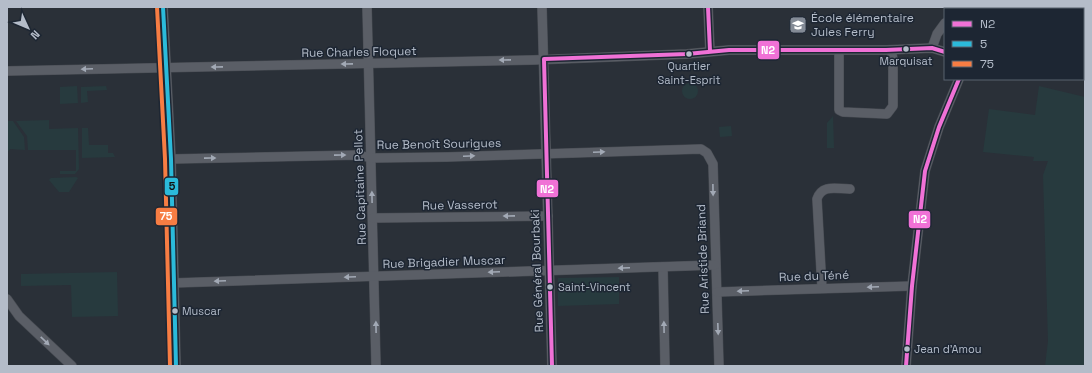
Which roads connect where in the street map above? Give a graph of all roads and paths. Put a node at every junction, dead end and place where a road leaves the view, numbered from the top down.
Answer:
1 (163, 7) edge
2 (367, 7) edge
3 (542, 7) edge
4 (708, 7) edge
5 (944, 25) edge
6 (932, 48) junction
7 (891, 50) junction
8 (710, 51) junction
9 (839, 51) junction
10 (944, 52) edge
11 (544, 59) junction
12 (369, 63) junction
13 (165, 68) junction
14 (7, 71) edge
15 (960, 80) edge
16 (707, 153) joint
17 (546, 154) junction
18 (371, 158) junction
19 (171, 159) junction
20 (850, 189) dead end
21 (548, 216) junction
22 (373, 218) junction
23 (715, 265) junction
24 (663, 267) junction
25 (549, 270) junction
26 (374, 276) junction
27 (173, 283) junction
28 (912, 286) junction
29 (822, 288) junction
30 (717, 292) junction
31 (7, 299) edge
32 (72, 366) edge
33 (176, 366) edge
34 (376, 366) edge
35 (552, 366) edge
36 (665, 366) edge
37 (719, 366) edge
38 (906, 366) edge

1 - 13 street
2 - 12 street, Rue Capitaine Pellot
3 - 11 street, Rue Général Bourbaki
4 - 8 street
5 - 6 street
6 - 7 street, Rue Charles Floquet
6 - 10 street, Rue Charles Floquet
7 - 9 street, Rue Charles Floquet
7 - 9 street
8 - 9 street, Rue Charles Floquet
8 - 11 street, Rue Charles Floquet
11 -> 12 street, Rue Charles Floquet
11 - 17 street, Rue Général Bourbaki
12 -> 13 street, Rue Charles Floquet
12 - 18 street, Rue Capitaine Pellot
13 -> 14 street, Rue Charles Floquet
13 - 19 street
15 - 28 street
17 -> 16 street, Rue Benoît Sourigues
16 -> 23 street, Rue Aristide Briand
18 -> 17 street, Rue Benoît Sourigues
17 - 21 street, Rue Général Bourbaki
19 -> 18 street, Rue Benoît Sourigues
22 -> 18 street, Rue Capitaine Pellot
19 - 27 street
20 - 29 street
21 -> 22 street, Rue Vasserot
21 - 25 street, Rue Général Bourbaki
22 - 26 street, Rue Capitaine Pellot
23 - 24 street, Rue Brigadier Muscar
23 - 30 street, Rue Aristide Briand
24 -> 25 street, Rue Brigadier Muscar
36 -> 24 street
25 -> 26 street, Rue Brigadier Muscar
25 - 35 street, Rue Général Bourbaki
26 -> 27 street, Rue Brigadier Muscar
34 -> 26 street, Rue Capitaine Pellot
27 - 33 street
28 -> 29 street, Rue du Téné
28 - 38 street
29 -> 30 street, Rue du Téné
30 -> 37 street, Rue Aristide Briand
31 -> 32 street

